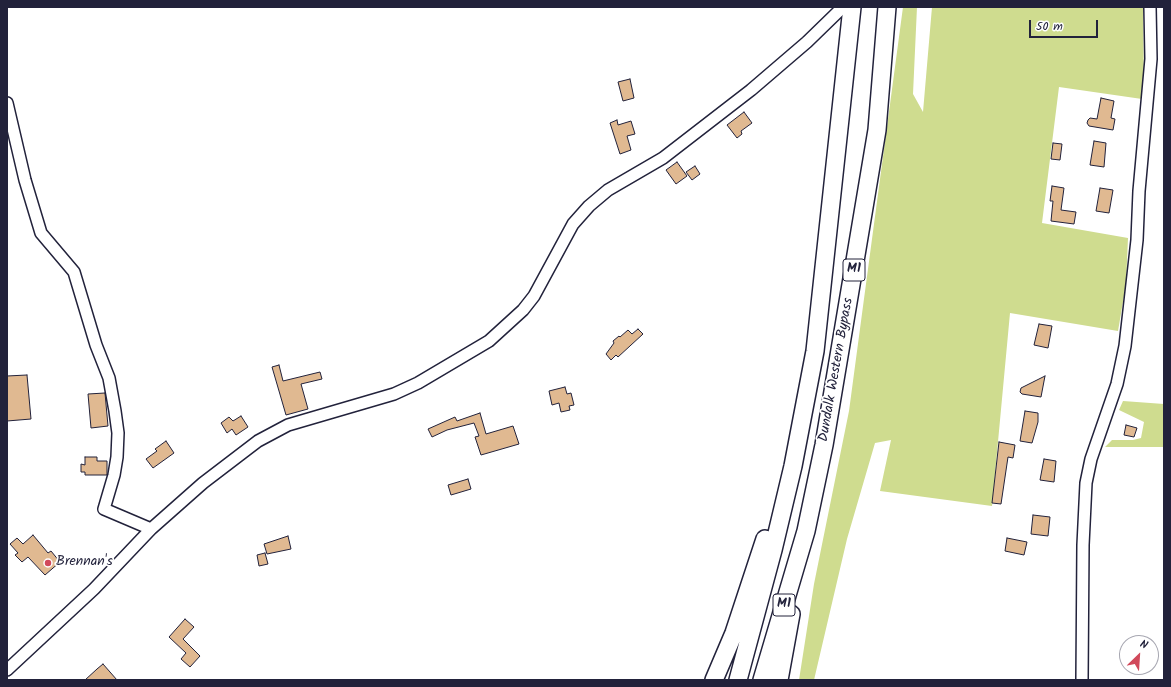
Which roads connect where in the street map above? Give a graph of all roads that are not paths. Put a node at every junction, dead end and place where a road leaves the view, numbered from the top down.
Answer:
1 (843, 7) edge
2 (852, 7) edge
3 (887, 7) edge
4 (1150, 7) edge
5 (7, 103) edge
6 (793, 466) junction
7 (151, 529) junction
8 (806, 531) junction
9 (7, 670) edge
10 (714, 680) edge
11 (738, 680) edge
12 (762, 680) edge
13 (779, 680) edge
14 (1082, 680) edge

1 - 7 street
2 - 6 highway, Dundalk Western Bypass / M1
3 - 8 highway, Dundalk Western Bypass / M1
4 - 14 street
5 - 7 street
6 - 10 highway
6 - 11 highway, Dundalk Western Bypass / M1
7 - 9 street
8 - 12 highway, Dundalk Western Bypass / M1
8 - 13 highway

